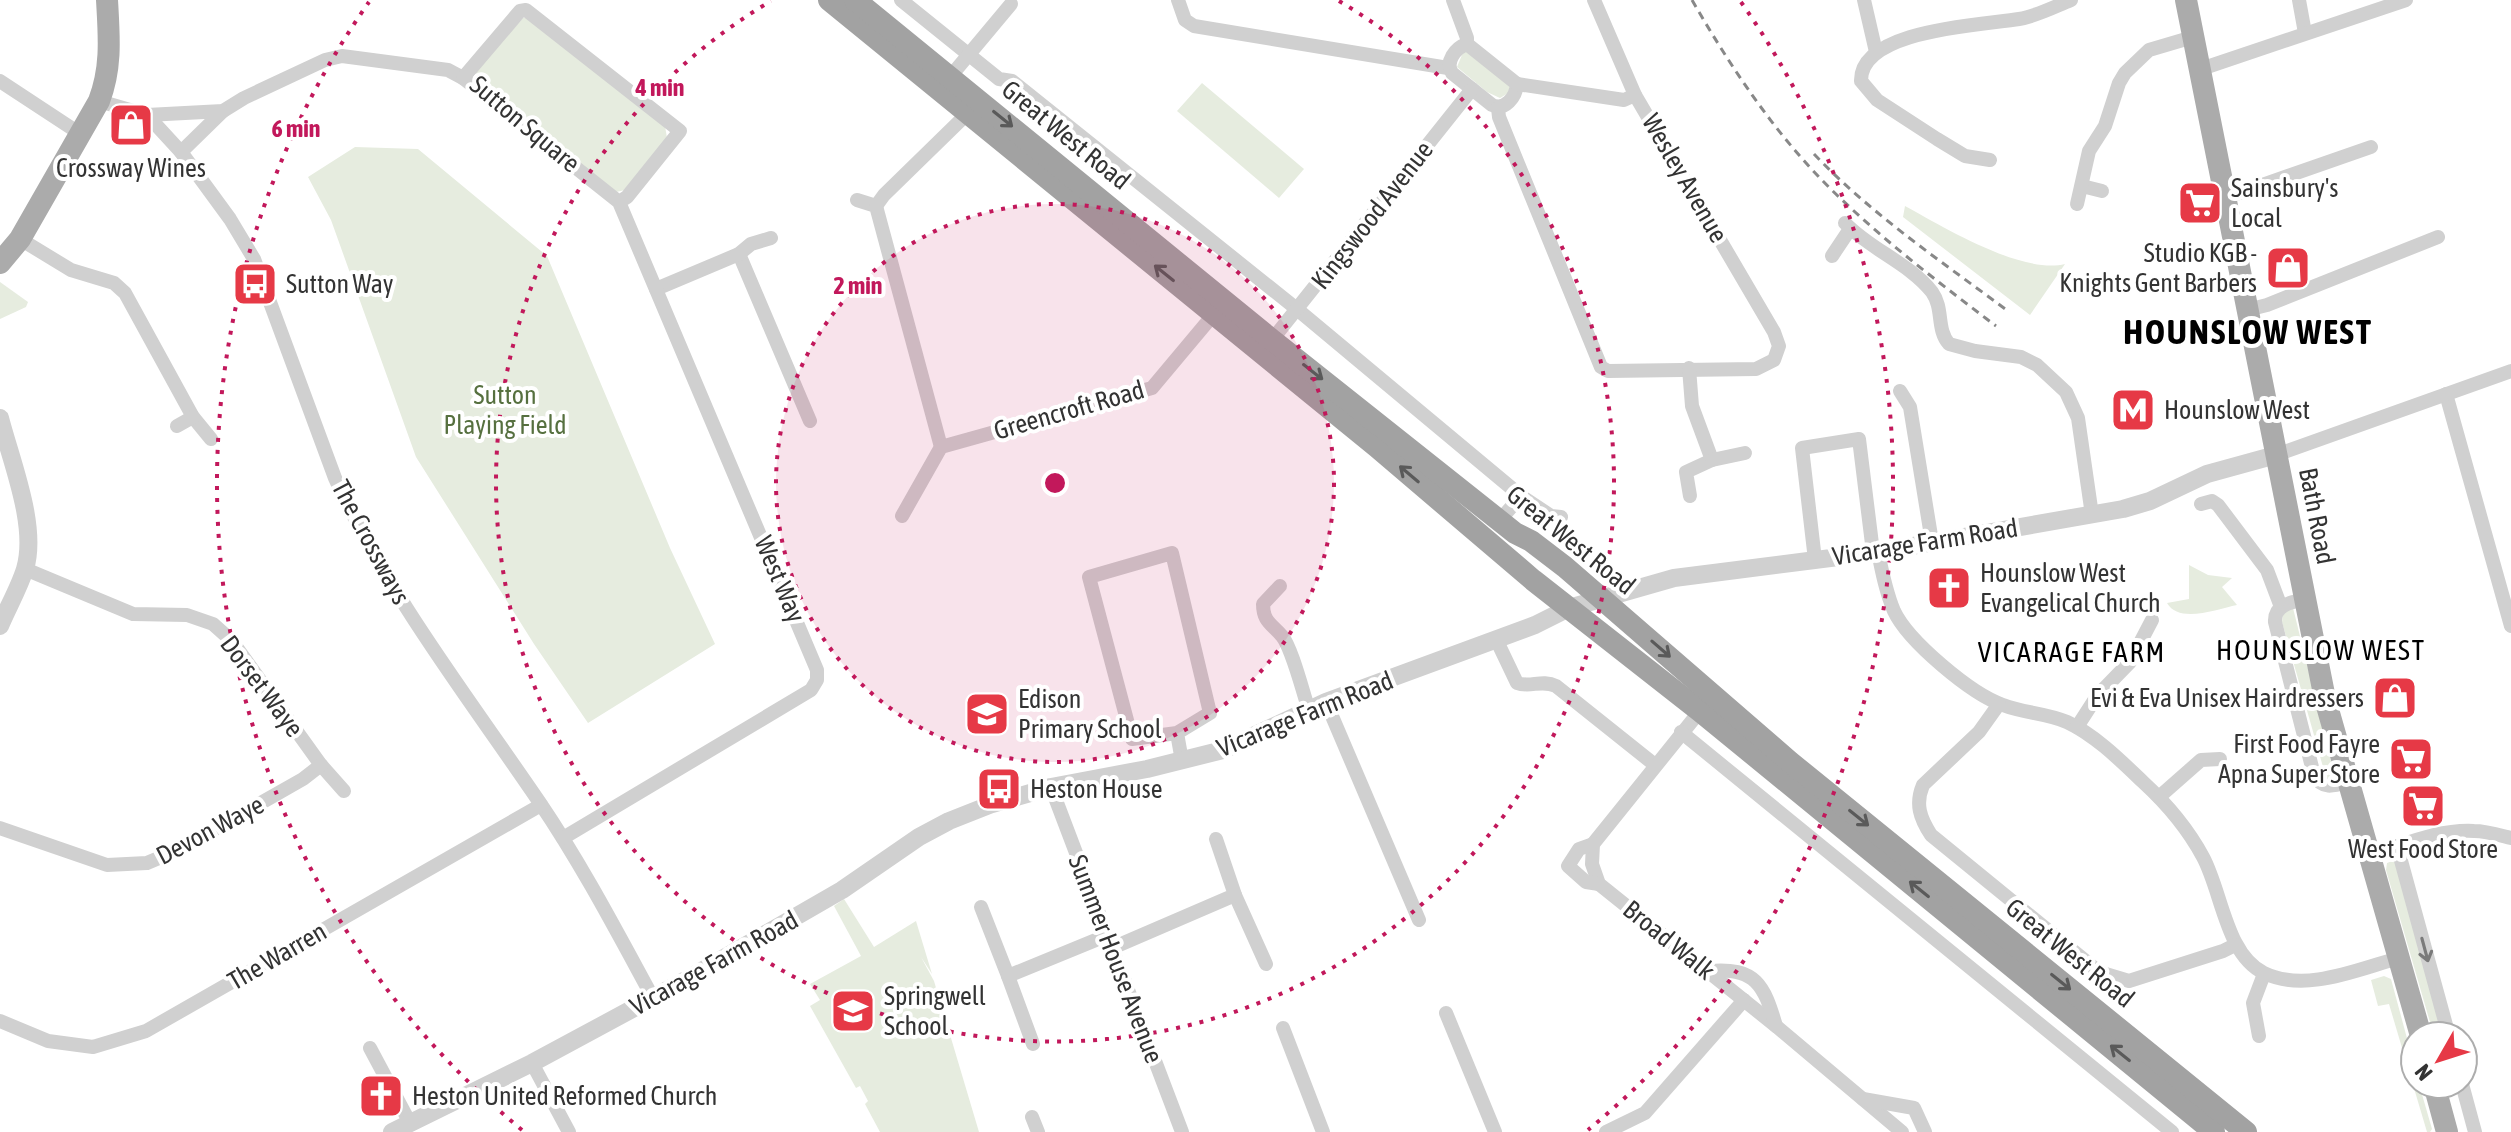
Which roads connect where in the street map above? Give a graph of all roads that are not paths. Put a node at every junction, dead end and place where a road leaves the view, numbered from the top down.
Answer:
1 (107, 0) edge
2 (829, 0) edge
3 (855, 0) edge
4 (901, 0) edge
5 (1178, 0) edge
6 (1453, 0) edge
7 (1594, 0) edge
8 (1864, 0) edge
9 (2071, 0) edge
10 (2186, 0) edge
11 (2299, 0) edge
12 (2404, 0) edge
13 (1011, 4) dead end
14 (2305, 33) junction
15 (2193, 37) junction
16 (1467, 44) junction
17 (1876, 52) junction
18 (968, 55) junction
19 (1448, 68) junction
20 (2198, 70) junction
21 (950, 77) junction
22 (463, 78) junction
23 (0, 81) edge
24 (1517, 84) junction
25 (1472, 89) junction
26 (1635, 95) junction
27 (99, 101) junction
28 (1498, 108) junction
29 (223, 111) junction
30 (968, 113) junction
31 (147, 115) junction
32 (82, 135) junction
33 (2371, 147) dead end
34 (181, 152) junction
35 (1990, 160) dead end
36 (2082, 186) junction
37 (2102, 191) dead end
38 (2225, 198) junction
39 (857, 200) dead end
40 (619, 202) junction
41 (2077, 204) dead end
42 (876, 206) junction
43 (2438, 237) dead end
44 (771, 238) dead end
45 (20, 239) junction
46 (739, 254) junction
47 (1832, 256) dead end
48 (0, 263) edge
49 (656, 289) junction
50 (1298, 310) junction
51 (2247, 310) junction
52 (1214, 314) junction
53 (1272, 340) junction
54 (1689, 368) junction
55 (2511, 371) edge
56 (1900, 391) dead end
57 (2446, 394) junction
58 (193, 417) junction
59 (0, 418) edge
60 (810, 421) dead end
61 (177, 426) dead end
62 (211, 439) dead end
63 (941, 447) junction
64 (1745, 453) dead end
65 (2276, 455) junction
66 (1712, 460) junction
67 (1521, 496) junction
68 (1690, 496) dead end
69 (2201, 504) dead end
70 (2092, 515) junction
71 (902, 516) dead end
72 (1561, 517) dead end
73 (1508, 526) junction
74 (1932, 542) junction
75 (1876, 552) junction
76 (1815, 560) junction
77 (25, 569) junction
78 (1280, 586) dead end
79 (1602, 599) junction
80 (2305, 599) junction
81 (2281, 607) junction
82 (1569, 608) junction
83 (2152, 620) dead end
84 (0, 626) edge
85 (2511, 626) edge
86 (1496, 639) junction
87 (1999, 704) junction
88 (1318, 706) junction
89 (1700, 711) junction
90 (2077, 727) junction
91 (1681, 732) junction
92 (1177, 733) junction
93 (2220, 759) dead end
94 (1182, 761) junction
95 (321, 765) junction
96 (1655, 765) junction
97 (2344, 783) junction
98 (1051, 787) junction
99 (344, 791) dead end
100 (2159, 797) junction
101 (541, 805) junction
102 (0, 828) edge
103 (563, 838) junction
104 (2511, 838) edge
105 (1216, 839) dead end
106 (1593, 844) junction
107 (2397, 846) junction
108 (2370, 855) junction
109 (1599, 884) junction
110 (1235, 895) junction
111 (981, 907) dead end
112 (1419, 920) dead end
113 (1110, 941) junction
114 (2235, 945) junction
115 (2399, 958) junction
116 (1266, 964) dead end
117 (1709, 971) junction
118 (2264, 974) junction
119 (1008, 976) junction
120 (653, 998) junction
121 (1744, 1000) junction
122 (1446, 1013) dead end
123 (2416, 1020) edge
124 (2445, 1020) edge
125 (0, 1021) edge
126 (1776, 1026) junction
127 (1283, 1028) dead end
128 (2259, 1036) dead end
129 (1033, 1044) dead end
130 (370, 1048) dead end
131 (532, 1063) junction
132 (1863, 1099) junction
133 (2438, 1100) edge
134 (2466, 1100) edge
135 (1032, 1117) dead end
136 (410, 1123) junction
137 (1898, 1131) edge
138 (392, 1132) edge
139 (569, 1132) edge
140 (1038, 1132) edge
141 (1182, 1132) edge
142 (1323, 1132) edge
143 (1495, 1132) edge
144 (1606, 1132) edge
145 (1925, 1132) edge
146 (2172, 1132) edge
147 (2214, 1132) edge
148 (2246, 1132) edge
149 (2447, 1132) edge
150 (2475, 1132) edge

1 - 27 main road
2 - 30 highway, Great West Road
3 - 21 highway, Great West Road
4 - 18 street
5 - 19 street
6 - 16 street
7 - 26 street, Wesley Avenue
8 - 17 street
9 - 17 street
10 - 15 main road, Bath Road
11 - 14 street
12 - 14 street
13 - 18 street
14 - 20 street
15 - 20 main road, Bath Road
15 - 36 street
16 - 19 street
16 - 24 street
17 - 35 street
18 - 21 street
18 - 50 street
19 - 25 street
20 - 38 main road, Bath Road
21 -> 53 highway, Great West Road
22 - 29 street
22 - 40 street, Sutton Square
22 - 40 street, Sutton Square
23 - 32 street
24 - 26 street
24 - 28 street
25 - 28 street
25 - 50 street, Kingswood Avenue
26 - 54 street, Wesley Avenue
27 - 31 street
27 - 32 main road
28 - 54 street
29 - 31 street
29 - 34 street
30 - 42 street
52 -> 30 highway, Great West Road
31 - 34 street, The Crossways
32 - 45 main road
33 - 38 street
34 - 101 street, The Crossways
36 - 37 street
36 - 41 street
38 - 51 main road, Bath Road
39 - 42 street
40 - 49 street, West Way
42 - 63 street
43 - 51 street
44 - 46 street
45 - 48 main road
45 - 58 street
46 - 49 street
46 - 60 street
47 - 70 street
49 - 103 street, West Way
50 - 53 street, Kingswood Avenue
50 - 67 street
51 - 65 main road, Bath Road
52 - 63 street, Greencroft Road
82 -> 52 highway, Great West Road
53 -> 73 highway, Great West Road
54 - 66 street
55 - 57 street
56 - 74 street
57 - 65 street
57 - 85 street
58 - 61 street
58 - 62 street
59 - 77 street
63 - 71 street
64 - 66 street
65 - 70 street, Vicarage Farm Road
65 - 80 main road, Bath Road
66 - 68 street
67 - 72 street
67 - 73 street
69 - 81 street
70 - 74 street, Vicarage Farm Road
73 - 79 highway, Great West Road
73 - 82 highway
74 - 75 street, Vicarage Farm Road
75 - 76 street, Vicarage Farm Road
75 - 76 street
75 - 87 street
76 - 79 street, Vicarage Farm Road
77 - 84 street
77 - 95 street, Dorset Waye
78 - 88 street
79 - 82 street, Vicarage Farm Road
79 -> 148 highway, Great West Road
80 - 81 street
80 - 97 main road, Bath Road
81 - 97 street
82 - 86 street, Vicarage Farm Road
82 - 89 highway, Great West Road
83 - 90 street
86 - 88 street, Vicarage Farm Road
86 - 96 street
87 - 90 street
87 - 114 street
88 - 94 street, Vicarage Farm Road
88 - 112 street
89 - 91 street
147 -> 89 highway, Great West Road
90 - 100 street
91 - 96 street
91 - 146 street
92 - 92 street
92 - 94 street
93 - 100 street
94 - 98 street, Vicarage Farm Road
95 - 99 street, Dorset Waye
95 - 102 street, Devon Waye
96 - 106 street
97 - 108 main road, Bath Road
98 - 113 street, Summer House Avenue
98 - 120 street, Vicarage Farm Road
100 - 114 street
101 - 103 street, The Crossways
101 - 125 street, The Warren
103 - 120 street, The Crossways
104 - 107 street
105 - 110 street
106 - 109 street, Broad Walk
106 - 109 street
107 - 108 street
107 -> 124 street
108 - 115 main road, Bath Road
109 - 117 street, Broad Walk
110 - 113 street
110 - 116 street
111 - 119 street
113 - 119 street
113 - 141 street, Summer House Avenue
114 - 118 street
115 - 118 street
115 - 123 main road, Bath Road
117 - 121 street, Broad Walk
117 - 126 street
118 - 128 street
119 - 129 street
120 - 131 street, Vicarage Farm Road
121 - 126 street, Broad Walk
121 - 144 street
122 - 143 street
126 - 132 street, Broad Walk
127 - 142 street
130 - 136 street
131 - 136 street, Vicarage Farm Road
131 - 139 street
132 - 137 street, Broad Walk
132 - 145 street
133 - 149 main road
134 - 150 street
135 - 140 street
136 - 138 street, Vicarage Farm Road

